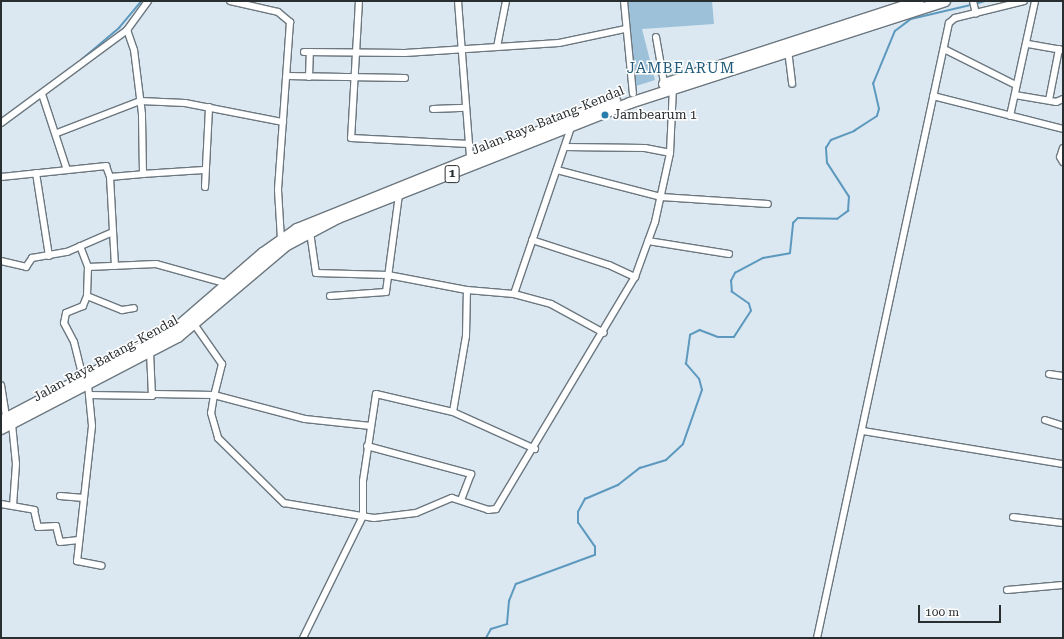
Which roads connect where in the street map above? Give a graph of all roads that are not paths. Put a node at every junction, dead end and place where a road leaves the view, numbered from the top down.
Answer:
1 (148, 1) edge
2 (230, 1) edge
3 (359, 1) edge
4 (458, 1) edge
5 (506, 1) edge
6 (624, 1) edge
7 (919, 1) edge
8 (945, 1) edge
9 (973, 1) edge
10 (1024, 1) edge
11 (1035, 1) edge
12 (976, 12) junction
13 (626, 29) junction
14 (127, 30) junction
15 (656, 37) dead end
16 (1028, 44) junction
17 (498, 47) junction
18 (462, 49) junction
19 (944, 49) junction
20 (1061, 49) edge
21 (788, 50) junction
22 (358, 54) junction
23 (287, 76) junction
24 (309, 77) junction
25 (405, 78) dead end
26 (356, 79) junction
27 (792, 84) dead end
28 (669, 85) junction
29 (1016, 85) junction
30 (42, 94) junction
31 (633, 94) junction
32 (1015, 95) junction
33 (933, 96) junction
34 (1063, 98) edge
35 (140, 100) junction
36 (1049, 100) junction
37 (209, 107) junction
38 (466, 108) junction
39 (433, 109) dead end
40 (1010, 116) junction
41 (283, 122) junction
42 (1, 123) edge
43 (572, 125) junction
44 (1063, 129) edge
45 (57, 133) junction
46 (469, 144) junction
47 (565, 147) junction
48 (1063, 148) edge
49 (491, 153) junction
50 (670, 153) junction
51 (470, 157) junction
52 (1063, 162) edge
53 (67, 170) junction
54 (204, 170) junction
55 (557, 170) junction
56 (36, 173) junction
57 (142, 174) junction
58 (1, 177) edge
59 (110, 177) junction
60 (205, 187) dead end
61 (400, 195) junction
62 (661, 197) junction
63 (768, 204) dead end
64 (113, 232) junction
65 (310, 232) junction
66 (281, 239) junction
67 (532, 240) junction
68 (648, 241) junction
69 (80, 246) junction
70 (728, 254) dead end
71 (49, 256) junction
72 (1, 261) edge
73 (88, 266) junction
74 (115, 266) junction
75 (388, 275) junction
76 (635, 277) junction
77 (228, 284) junction
78 (467, 290) junction
79 (514, 294) junction
80 (88, 296) junction
81 (330, 296) dead end
82 (134, 308) dead end
83 (194, 324) junction
84 (604, 333) junction
85 (150, 352) junction
86 (1049, 374) dead end
87 (1063, 376) edge
88 (1, 385) edge
89 (87, 386) junction
90 (154, 394) junction
91 (214, 395) junction
92 (453, 412) junction
93 (1045, 420) dead end
94 (6, 421) edge
95 (371, 426) junction
96 (1063, 426) edge
97 (1, 429) edge
98 (863, 431) junction
99 (367, 446) junction
100 (535, 449) junction
101 (1063, 464) edge
102 (60, 496) dead end
103 (84, 498) junction
104 (460, 500) junction
105 (1, 504) edge
106 (13, 506) junction
107 (363, 516) junction
108 (1014, 517) dead end
109 (1063, 523) edge
110 (79, 540) junction
111 (102, 566) dead end
112 (1063, 585) edge
113 (1007, 590) dead end
114 (303, 638) edge
115 (817, 638) edge

1 - 14 street
2 - 23 street
3 - 22 street
4 - 18 street
5 - 17 street
6 - 13 street
7 - 28 highway, Jalan Raya Batang-Kendal / 1
8 - 21 highway, Jalan Raya Batang-Kendal / 1
9 - 12 street
10 - 12 street
11 - 16 street
12 - 19 street
13 - 17 street
13 - 31 street
14 - 30 street
14 - 35 street
15 - 28 street
16 - 20 street
16 - 29 street
17 - 18 street
18 - 22 street
18 - 38 street
19 - 29 street
19 - 33 street
20 - 36 street
21 - 27 street
21 - 28 highway, Jalan Raya Batang-Kendal / 1
22 - 24 street
22 - 26 street
23 - 24 street
23 - 41 street
24 - 26 street
25 - 26 street
26 - 46 street
28 - 31 highway, Jalan Raya Batang-Kendal / 1
28 - 43 highway, Jalan Raya Batang-Kendal / 1
28 - 50 street
29 - 32 street
30 - 42 street
30 - 45 street
31 - 49 highway, Jalan Raya Batang-Kendal / 1
32 - 36 street
32 - 40 street
33 - 40 street
33 - 98 street
34 - 36 street
35 - 37 street
35 - 45 street
35 - 57 street
37 - 41 street
37 - 54 street
38 - 39 street
38 - 46 street
40 - 44 street
41 - 66 street
43 - 47 street
43 - 49 highway, Jalan Raya Batang-Kendal / 1
45 - 53 street
46 - 51 street
47 - 50 street
47 - 55 street
48 - 52 street
49 - 51 highway, Jalan Raya Batang-Kendal / 1
49 - 61 highway, Jalan Raya Batang-Kendal / 1
50 - 62 street
51 - 66 highway, Jalan Raya Batang-Kendal / 1
53 - 56 street
53 - 59 street
54 - 57 street
54 - 60 street
55 - 62 street
55 - 67 street
56 - 58 street
56 - 71 street
57 - 59 street
59 - 64 street
61 - 65 highway, Jalan Raya Batang-Kendal / 1
61 - 75 street
62 - 63 street
62 - 68 street
64 - 69 street
64 - 74 street
65 - 75 street
65 - 83 highway, Jalan Raya Batang-Kendal / 1
66 - 77 highway, Jalan Raya Batang-Kendal / 1
67 - 76 street
67 - 79 street
68 - 70 street
68 - 76 street
69 - 71 street
69 - 73 street
71 - 72 street
73 - 74 street
73 - 80 street
74 - 77 street
75 - 78 street
75 - 81 street
76 - 84 street
77 - 89 highway, Jalan Raya Batang-Kendal / 1
78 - 79 street
78 - 92 street
79 - 84 street
80 - 82 street
80 - 89 street
83 - 85 highway, Jalan Raya Batang-Kendal / 1
83 - 91 street
84 - 100 street
85 - 89 highway, Jalan Raya Batang-Kendal / 1
85 - 90 street
86 - 87 street
88 - 94 street
89 - 90 street
89 - 94 highway, Jalan Raya Batang-Kendal / 1
89 - 103 street
90 - 91 street
91 - 95 street
91 - 107 street
92 - 95 street
92 - 100 street
93 - 96 street
94 - 97 highway, Jalan Raya Batang-Kendal / 1
94 - 106 street
95 - 99 street
98 - 101 street
98 - 115 street
99 - 104 street
99 - 107 street
100 - 104 street
102 - 103 street
103 - 110 street
104 - 107 street
105 - 106 street
106 - 110 street
107 - 114 street
108 - 109 street
110 - 111 street
112 - 113 street

